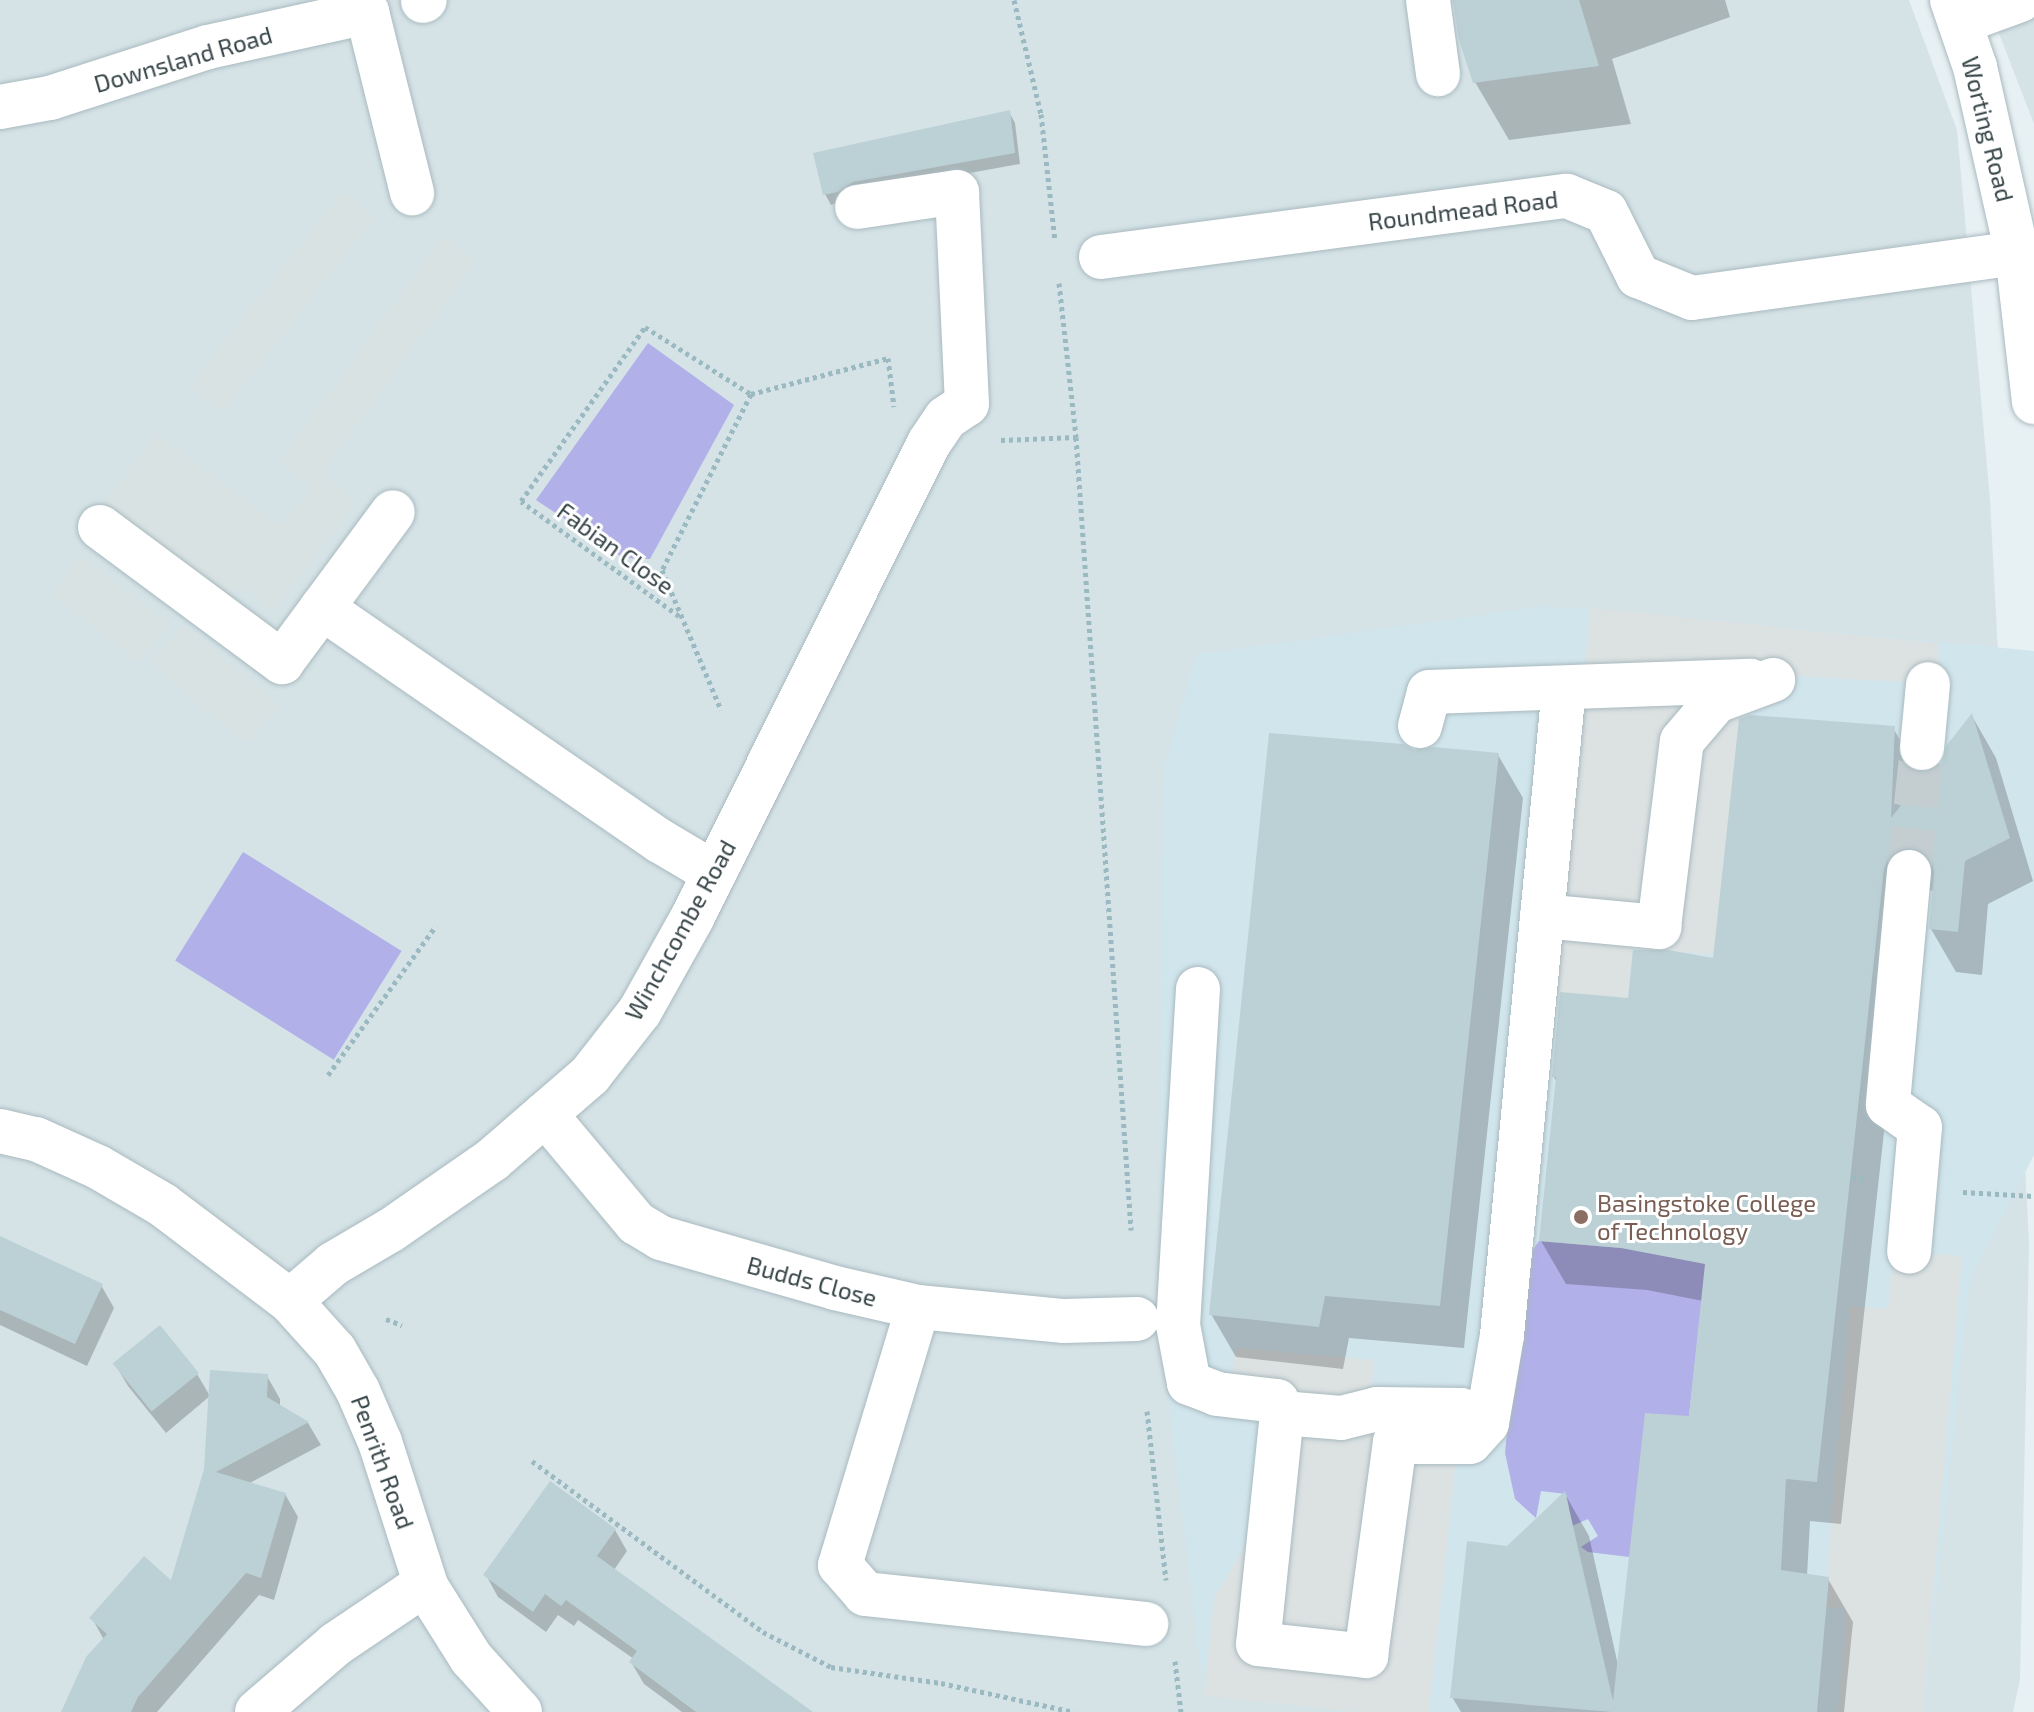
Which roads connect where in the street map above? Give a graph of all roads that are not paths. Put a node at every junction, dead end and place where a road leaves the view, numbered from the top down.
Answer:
1 (1428, 0) edge
2 (2020, 0) edge
3 (1956, 11) edge
4 (1438, 74) dead end
5 (0, 107) edge
6 (412, 193) dead end
7 (857, 207) dead end
8 (2017, 253) junction
9 (1101, 257) dead end
10 (2034, 402) edge
11 (393, 512) dead end
12 (100, 527) dead end
13 (322, 608) junction
14 (1928, 684) dead end
15 (1564, 688) junction
16 (1420, 726) dead end
17 (1922, 748) tunnel mouth
18 (1909, 872) tunnel mouth
19 (714, 873) junction
20 (1542, 916) junction
21 (1198, 989) dead end
22 (545, 1114) junction
23 (0, 1131) edge
24 (1909, 1252) dead end
25 (290, 1301) junction
26 (918, 1307) junction
27 (1137, 1319) dead end
28 (1282, 1413) junction
29 (1487, 1423) junction
30 (427, 1588) junction
31 (1157, 1610) road end
32 (257, 1712) edge
33 (520, 1712) edge

1 - 4 street
2 - 3 street
3 - 8 street, Worting Road
5 - 6 street, Downsland Road
7 - 19 street, Winchcombe Road
8 - 9 street, Roundmead Road
8 - 10 street, Worting Road
11 - 13 street
12 - 13 street
13 - 19 street
14 - 17 street
15 - 16 street
15 - 20 street
15 - 20 street
18 - 24 street
19 - 22 street, Winchcombe Road
20 - 29 street
21 - 28 street
22 - 25 street, Winchcombe Road
22 - 26 street, Budds Close
23 - 25 street, Penrith Road
25 - 30 street, Penrith Road
26 - 27 street, Budds Close
26 - 31 street
28 - 29 street
28 - 29 street
30 - 32 street
30 - 33 street, Penrith Road

